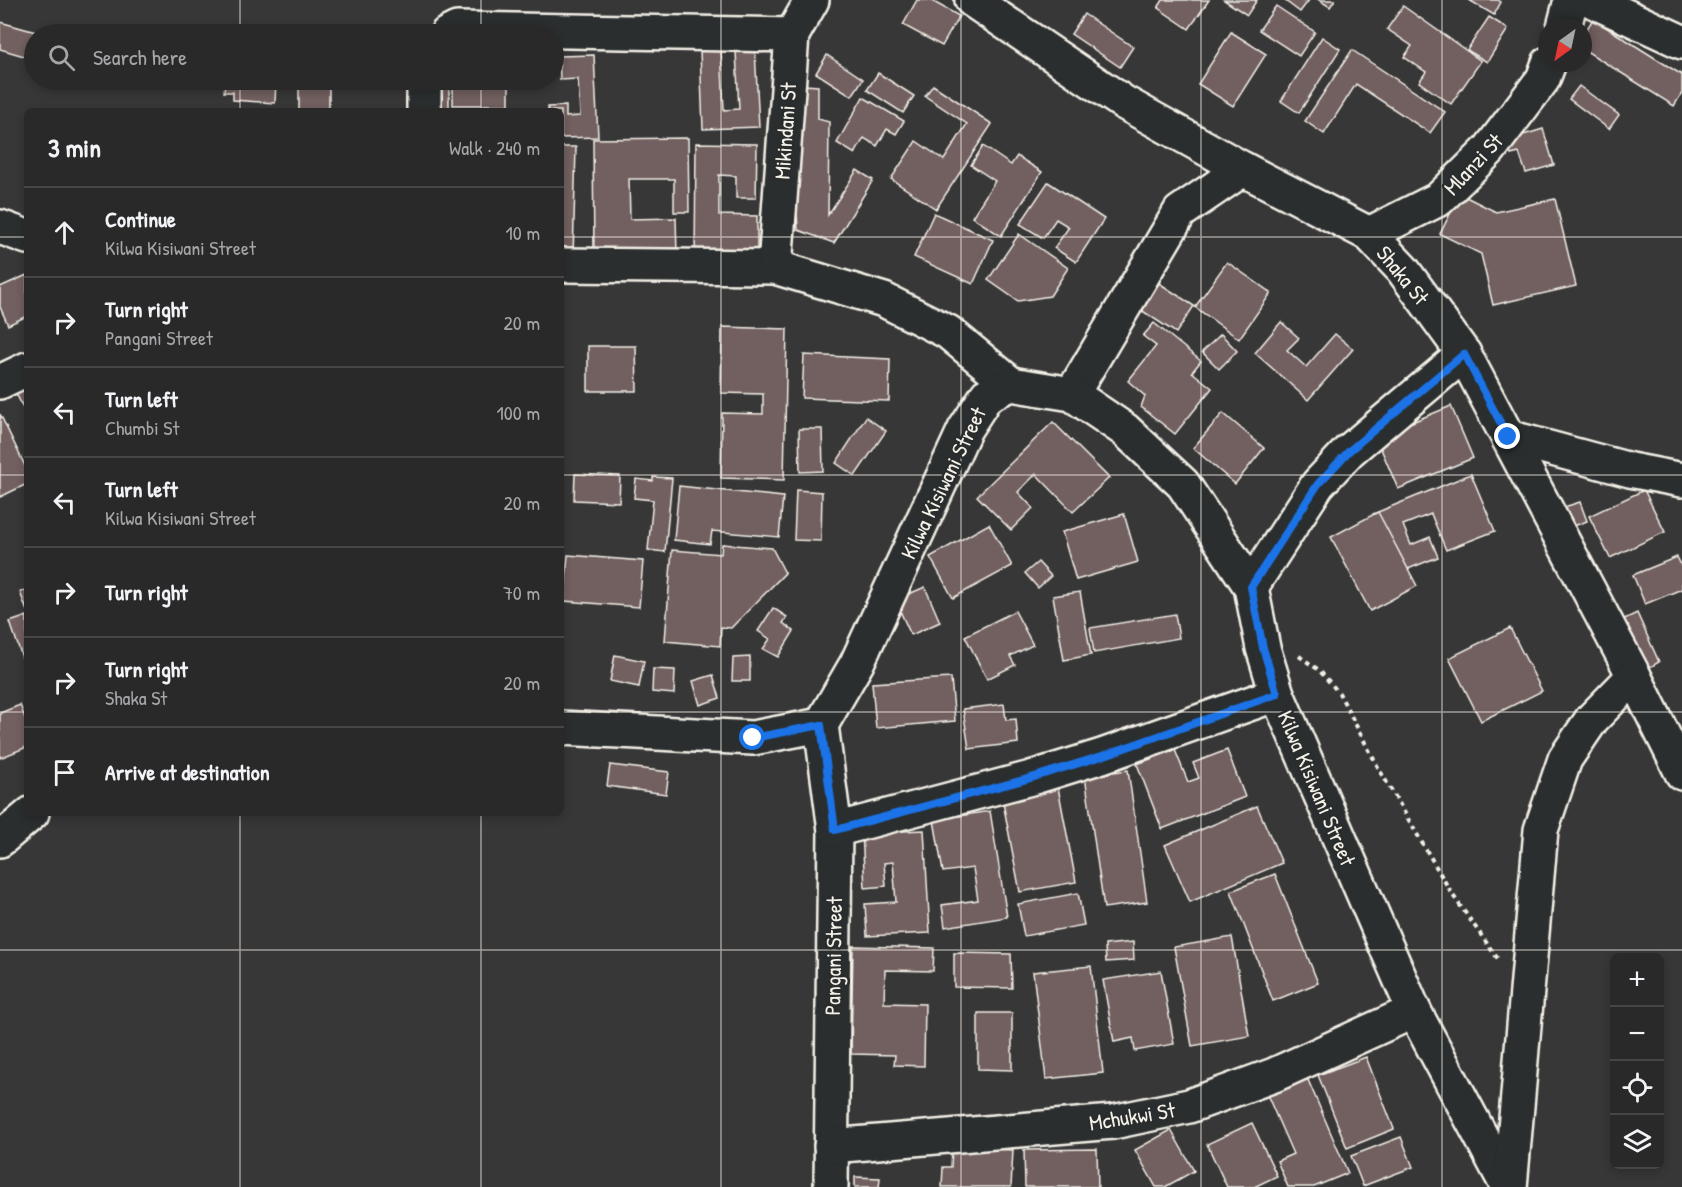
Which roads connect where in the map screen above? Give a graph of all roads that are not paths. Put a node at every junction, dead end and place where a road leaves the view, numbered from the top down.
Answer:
1 (812, 0) edge
2 (972, 0) edge
3 (1571, 0) edge
4 (1591, 0) edge
5 (1566, 18) edge
6 (564, 31) edge
7 (792, 35) junction
8 (1682, 42) edge
9 (1546, 72) edge
10 (424, 90) edge
11 (424, 108) edge
12 (1243, 169) junction
13 (0, 227) edge
14 (1369, 234) junction
15 (24, 236) edge
16 (564, 265) edge
17 (775, 267) junction
18 (1464, 354) junction
19 (24, 370) edge
20 (0, 382) edge
21 (1011, 384) junction
22 (1071, 394) junction
23 (1508, 437) junction
24 (1682, 480) edge
25 (1251, 587) junction
26 (1634, 676) junction
27 (1277, 694) junction
28 (821, 725) junction
29 (564, 728) edge
30 (1682, 773) edge
31 (28, 816) edge
32 (835, 830) junction
33 (0, 840) edge
34 (1414, 1011) junction
35 (831, 1146) junction
36 (831, 1187) edge
37 (1509, 1187) edge

1 - 7 street, Mikindani St
2 - 12 street, Shaka St
3 - 5 street
4 - 8 street
6 - 7 street
7 - 17 street, Mikindani St
9 - 14 street, Mlanzi St
10 - 11 street
12 - 14 street, Shaka St
12 - 22 street
13 - 15 street
14 - 18 street, Shaka St
16 - 17 street
17 - 21 street
18 - 23 street, Shaka St
18 - 25 street
19 - 20 street
21 - 22 street, Kilwa Kisiwani Street
21 - 28 street, Kilwa Kisiwani Street
22 - 25 street, Kilwa Kisiwani Street
23 - 24 street
23 - 26 street, Shaka St
25 - 27 street, Kilwa Kisiwani Street
26 - 30 street, Shaka St
26 - 37 street
27 - 32 street
27 - 34 street, Kilwa Kisiwani Street
28 - 29 street
28 - 32 street, Pangani Street
31 - 33 street
32 - 35 street, Pangani Street
34 - 35 street, Mchukwi St
34 - 37 street, Kilwa Kisiwani Street
35 - 36 street, Pangani Street

